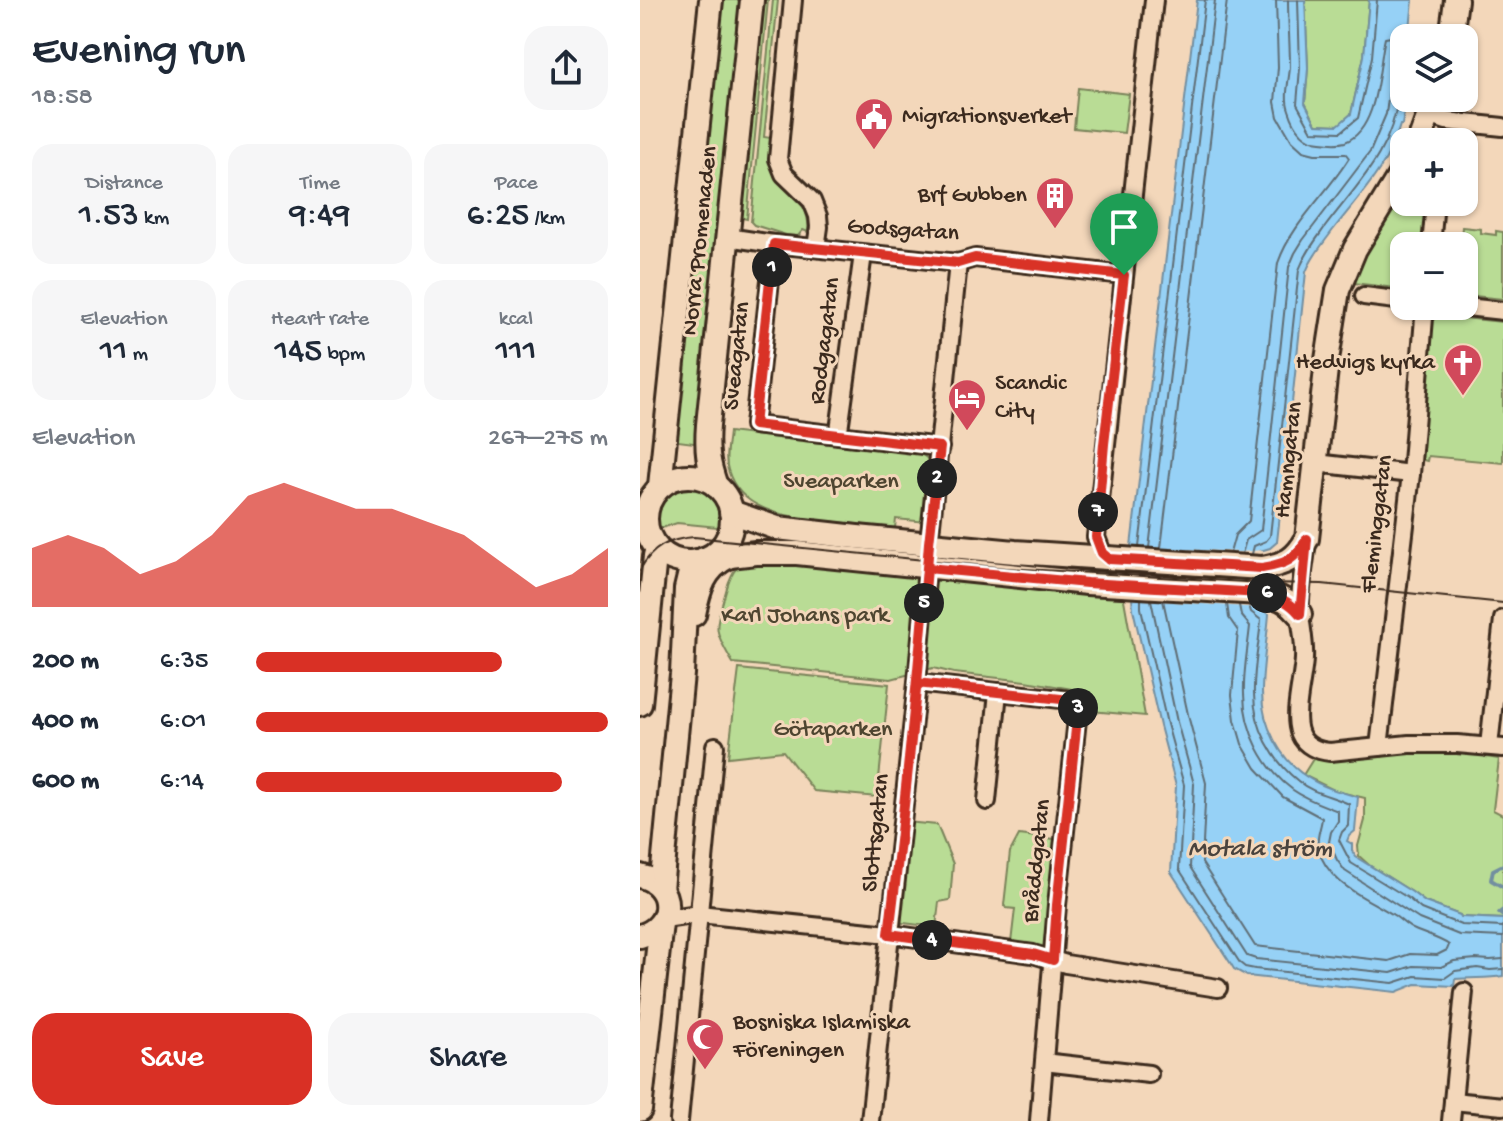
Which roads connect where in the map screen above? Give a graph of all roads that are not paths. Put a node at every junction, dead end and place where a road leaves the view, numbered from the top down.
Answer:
1 (711, 0) edge
2 (752, 0) edge
3 (793, 0) edge
4 (1154, 0) edge
5 (1456, 0) edge
6 (1453, 24) edge
7 (1438, 112) edge
8 (1503, 127) edge
9 (1390, 191) edge
10 (727, 237) junction
11 (774, 244) junction
12 (816, 248) junction
13 (863, 254) junction
14 (958, 263) junction
15 (1124, 275) junction
16 (1364, 296) dead end
17 (1390, 299) edge
18 (1478, 308) edge
19 (1503, 311) edge
20 (1424, 320) edge
21 (840, 435) junction
22 (940, 447) junction
23 (1316, 463) junction
24 (1411, 474) junction
25 (660, 486) junction
26 (716, 486) junction
27 (731, 512) junction
28 (1307, 539) junction
29 (929, 543) junction
30 (657, 548) junction
31 (729, 557) junction
32 (1112, 559) junction
33 (700, 560) junction
34 (927, 568) junction
35 (1300, 614) junction
36 (1503, 619) edge
37 (682, 674) junction
38 (925, 684) junction
39 (998, 692) junction
40 (640, 704) edge
41 (715, 746) dead end
42 (1379, 747) junction
43 (1496, 747) edge
44 (987, 801) dead end
45 (640, 876) edge
46 (663, 908) junction
47 (699, 914) junction
48 (889, 934) junction
49 (640, 936) edge
50 (1053, 960) junction
51 (1218, 988) dead end
52 (1464, 992) dead end
53 (1044, 1062) junction
54 (1149, 1074) dead end
55 (1453, 1101) junction
56 (1503, 1106) edge
57 (640, 1110) edge
58 (679, 1121) edge
59 (870, 1121) edge
60 (1039, 1121) edge
61 (1451, 1121) edge

1 - 25 main road, Norra Promenaden
2 - 10 main road, Norra Promenaden
3 - 12 street
4 - 15 street
5 - 6 main road
7 - 8 street
9 - 23 main road, Hamngatan
10 - 11 street, Godsgatan
10 - 26 main road, Norra Promenaden
11 - 12 street, Godsgatan
11 - 21 street, Sveagatan
12 - 13 street, Godsgatan
13 - 14 street, Godsgatan
13 - 21 street, Rodgagatan
14 - 15 street, Godsgatan
14 - 22 street, Slottsgatan
15 - 32 street
16 - 17 street
18 - 19 street
20 - 24 street, Fleminggatan
21 - 22 street
22 - 29 street, Slottsgatan
23 - 24 street
23 - 28 main road, Hamngatan
24 - 42 street, Fleminggatan
25 - 26 main road
25 - 30 main road
26 - 27 main road
27 - 29 main road
27 - 33 main road
28 - 32 main road
28 - 35 street, Hamngatan
29 - 32 main road
29 - 34 street, Slottsgatan
30 - 33 main road
30 - 40 main road
31 - 33 main road
31 - 34 main road
31 - 37 main road
33 - 37 main road
34 - 35 main road
34 - 38 street, Slottsgatan
35 - 42 street, Hamngatan
36 - 43 street
37 - 46 main road
38 - 39 street
38 - 48 street, Slottsgatan
39 - 44 street
39 - 50 street, Bråddgatan
41 - 47 street
42 - 43 street, Hamngatan
45 - 46 main road
46 - 47 street
46 - 49 main road
46 - 57 main road
47 - 48 street
47 - 58 street
48 - 50 street
48 - 59 street, Slottsgatan
50 - 51 street
50 - 53 street, Bråddgatan
52 - 55 street
53 - 54 street
53 - 60 street, Bråddgatan
55 - 56 street
55 - 61 street

